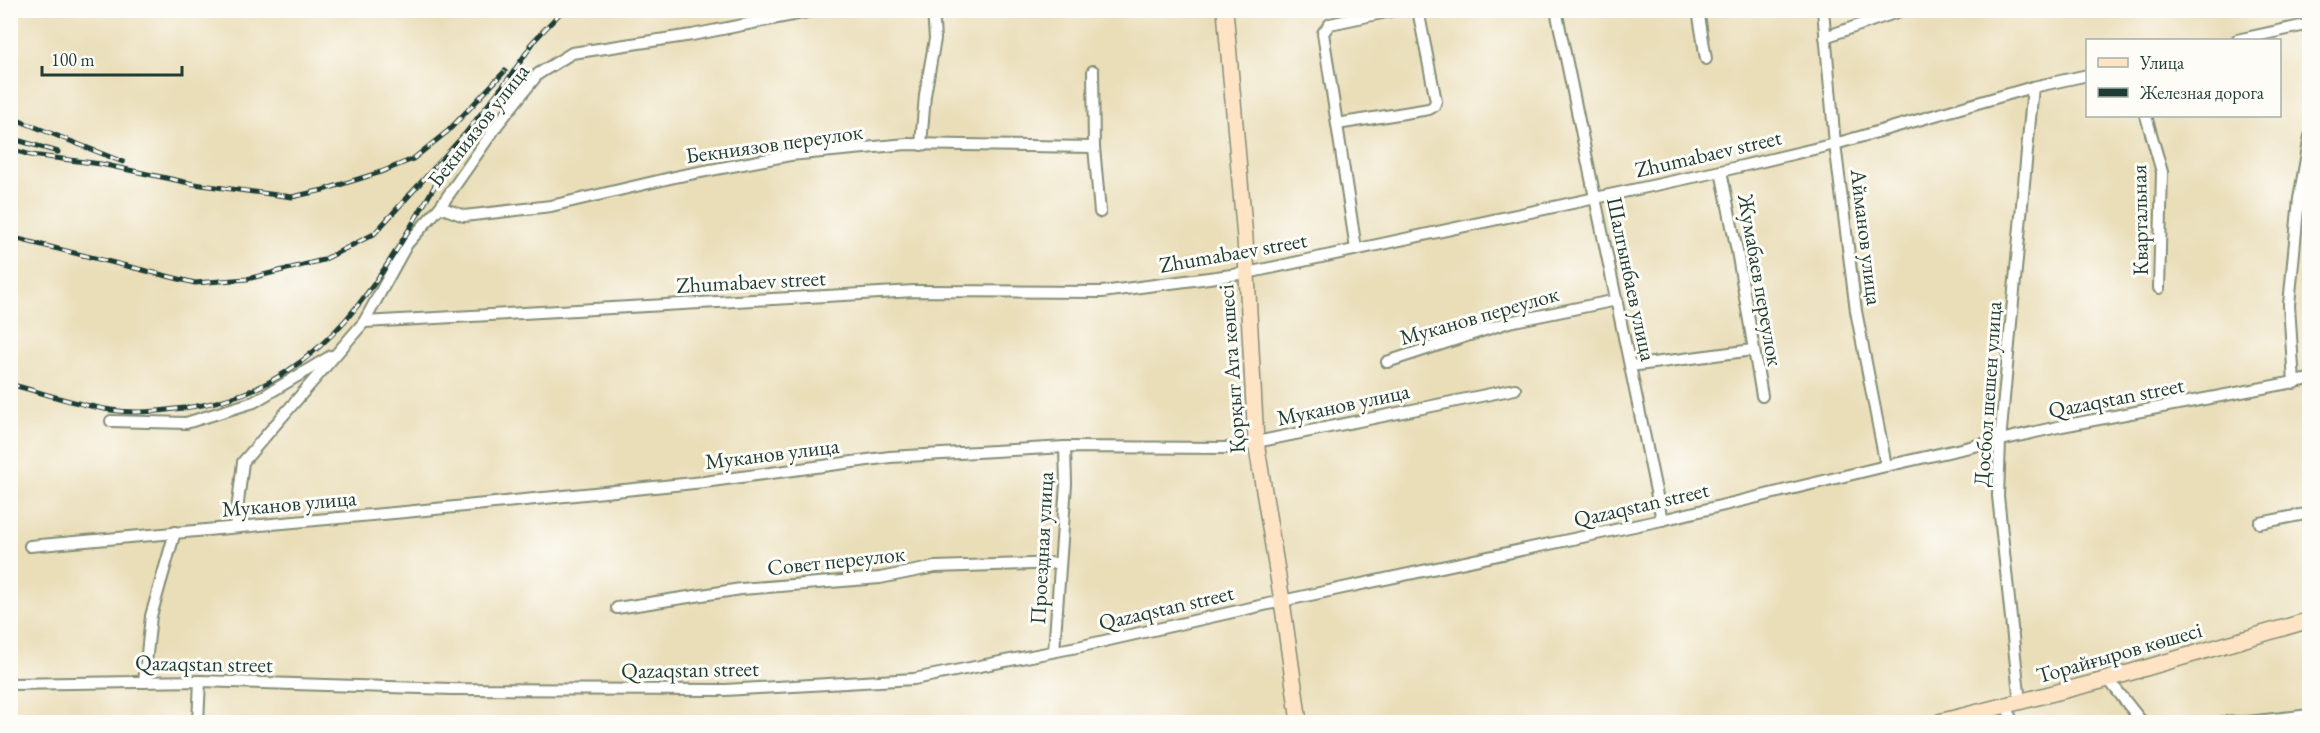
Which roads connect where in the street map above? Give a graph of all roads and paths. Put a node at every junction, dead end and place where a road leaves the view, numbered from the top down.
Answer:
1 (818, 10) edge
2 (933, 10) edge
3 (1225, 10) edge
4 (1396, 10) edge
5 (1418, 10) edge
6 (1556, 10) edge
7 (1698, 10) edge
8 (1823, 10) edge
9 (1903, 10) edge
10 (2310, 24) edge
11 (1825, 37) junction
12 (2242, 39) edge
13 (1706, 59) dead end
14 (1093, 71) dead end
15 (2086, 75) edge
16 (2033, 87) junction
17 (2146, 117) edge
18 (1337, 124) junction
19 (2310, 136) edge
20 (1836, 144) junction
21 (921, 145) junction
22 (1094, 147) junction
23 (1721, 171) junction
24 (1595, 198) junction
25 (440, 207) junction
26 (1100, 212) dead end
27 (464, 216) joint
28 (1356, 249) junction
29 (1247, 273) junction
30 (2159, 288) dead end
31 (1617, 300) junction
32 (364, 322) junction
33 (1753, 350) junction
34 (339, 351) junction
35 (1387, 362) dead end
36 (1630, 366) junction
37 (2310, 379) edge
38 (2294, 383) junction
39 (1515, 388) dead end
40 (1762, 396) dead end
41 (111, 421) dead end
42 (2000, 441) junction
43 (1256, 442) junction
44 (1065, 447) junction
45 (1886, 466) junction
46 (2310, 513) edge
47 (1662, 520) junction
48 (2260, 523) dead end
49 (235, 527) junction
50 (175, 532) junction
51 (30, 546) dead end
52 (1060, 563) junction
53 (1282, 601) junction
54 (617, 608) dead end
55 (2310, 620) edge
56 (1054, 651) junction
57 (2108, 679) junction
58 (200, 681) junction
59 (144, 682) junction
60 (10, 684) edge
61 (2014, 704) junction
62 (2310, 716) edge
63 (198, 723) edge
64 (1299, 723) edge
65 (1939, 723) edge
66 (2011, 723) edge
67 (2142, 723) edge
68 (2222, 723) edge

1 - 25 street, Бекниязов улица
2 - 21 street
3 - 29 main road, Қорқыт Ата көшесі
4 - 18 street
5 - 18 street
6 - 24 street, Шалгынбаев улица
7 - 13 street
8 - 11 street, Айманов улица
9 - 11 street
10 - 12 street
11 - 20 street, Айманов улица
14 - 22 street
15 - 16 street, Zhumabaev street
16 - 20 street, Zhumabaev street
16 - 42 street, Досбол шешен улица
17 - 30 street, Квартальная
18 - 28 street
19 - 38 street
20 - 23 street, Zhumabaev street
20 - 45 street, Айманов улица
21 - 22 street, Бекниязов переулок
21 - 27 street, Бекниязов переулок
22 - 26 street
23 - 24 street, Zhumabaev street
23 - 33 street, Жумабаев переулок
24 - 28 street, Zhumabaev street
24 - 31 street, Шалгынбаев улица
25 - 27 street, Бекниязов улица
25 - 32 street
28 - 29 street, Zhumabaev street
29 - 32 street, Zhumabaev street
29 - 43 main road, Қорқыт Ата көшесі
31 - 35 street, Муканов переулок
31 - 36 street, Шалгынбаев улица
32 - 34 street
33 - 36 street
33 - 40 street, Жумабаев переулок
34 - 41 street
34 - 49 street
36 - 47 street, Шалгынбаев улица
37 - 38 street, Qazaqstan street
38 - 42 street, Qazaqstan street
39 - 43 street, Муканов улица
42 - 45 street, Qazaqstan street
42 - 61 street, Досбол шешен улица
43 - 44 street, Муканов улица
43 - 53 main road, Қорқыт Ата көшесі
44 - 49 street, Муканов улица
44 - 52 street, Проездная улица
45 - 47 street, Qazaqstan street
46 - 48 street
47 - 53 street, Qazaqstan street
49 - 50 street, Муканов улица
50 - 51 street, Муканов улица
50 - 59 street
52 - 54 street, Совет переулок
52 - 56 street, Проездная улица
53 - 56 street, Qazaqstan street
53 - 64 main road, Қорқыт Ата көшесі
55 - 57 main road, Торайғыров көшесі
56 - 58 street, Qazaqstan street
57 - 61 main road, Торайғыров көшесі
57 - 67 street
58 - 59 street, Qazaqstan street
58 - 63 street
59 - 60 street, Qazaqstan street
61 - 65 main road, Торайғыров көшесі
61 - 66 street, Досбол шешен улица
62 - 68 street

